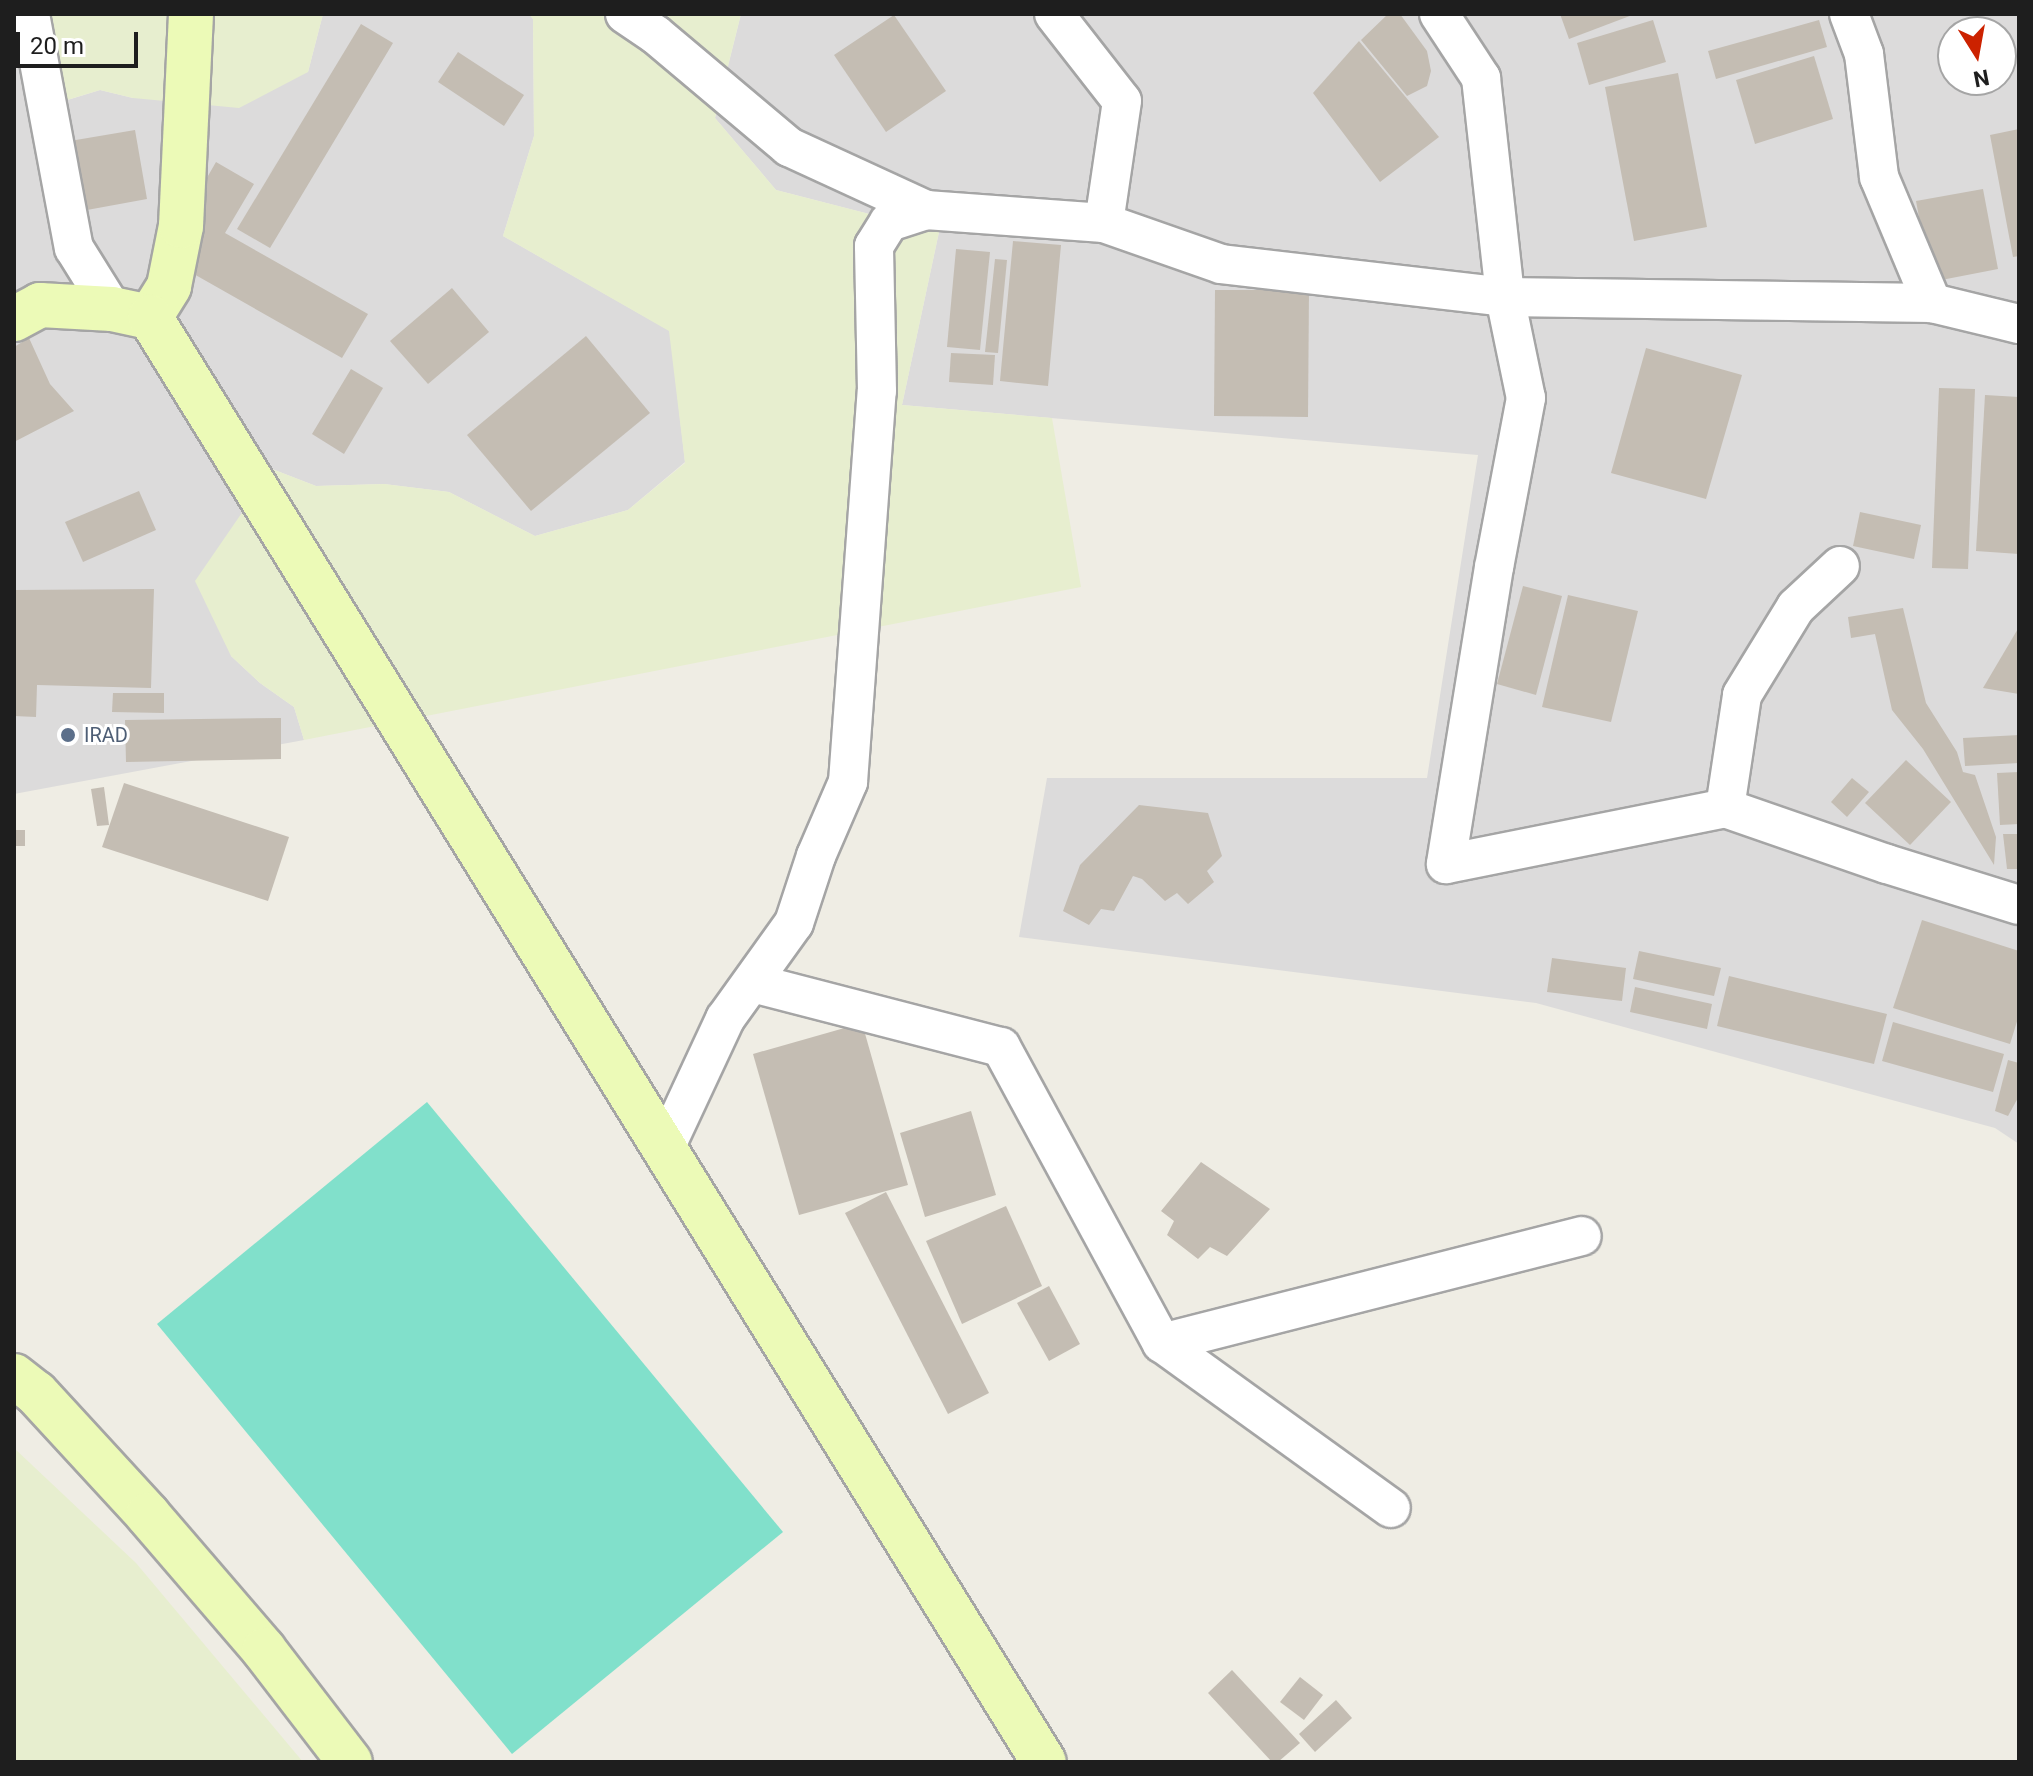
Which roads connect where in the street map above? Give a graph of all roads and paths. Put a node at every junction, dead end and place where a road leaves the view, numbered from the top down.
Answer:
1 (30, 14) edge
2 (191, 14) edge
3 (625, 14) edge
4 (1054, 14) edge
5 (1439, 14) edge
6 (1849, 14) edge
7 (926, 210) junction
8 (1104, 223) junction
9 (1505, 297) junction
10 (1932, 303) junction
11 (131, 313) junction
12 (14, 319) edge
13 (2019, 324) edge
14 (1840, 566) dead end
15 (1725, 808) junction
16 (2019, 905) edge
17 (753, 983) junction
18 (664, 1150) junction
19 (1582, 1236) dead end
20 (1162, 1343) junction
21 (14, 1376) edge
22 (1391, 1508) dead end
23 (350, 1762) edge
24 (1044, 1762) edge

1 - 11 street
2 - 11 street
3 - 7 street
4 - 8 street
5 - 9 street
6 - 10 street
7 - 8 street
7 - 17 street
8 - 9 street
9 - 10 street
9 - 15 street
10 - 13 street
11 - 12 street
11 - 18 street
14 - 15 street
15 - 16 street
17 - 18 street
17 - 20 street
18 - 24 street
19 - 20 street
20 - 22 street
21 - 23 street

